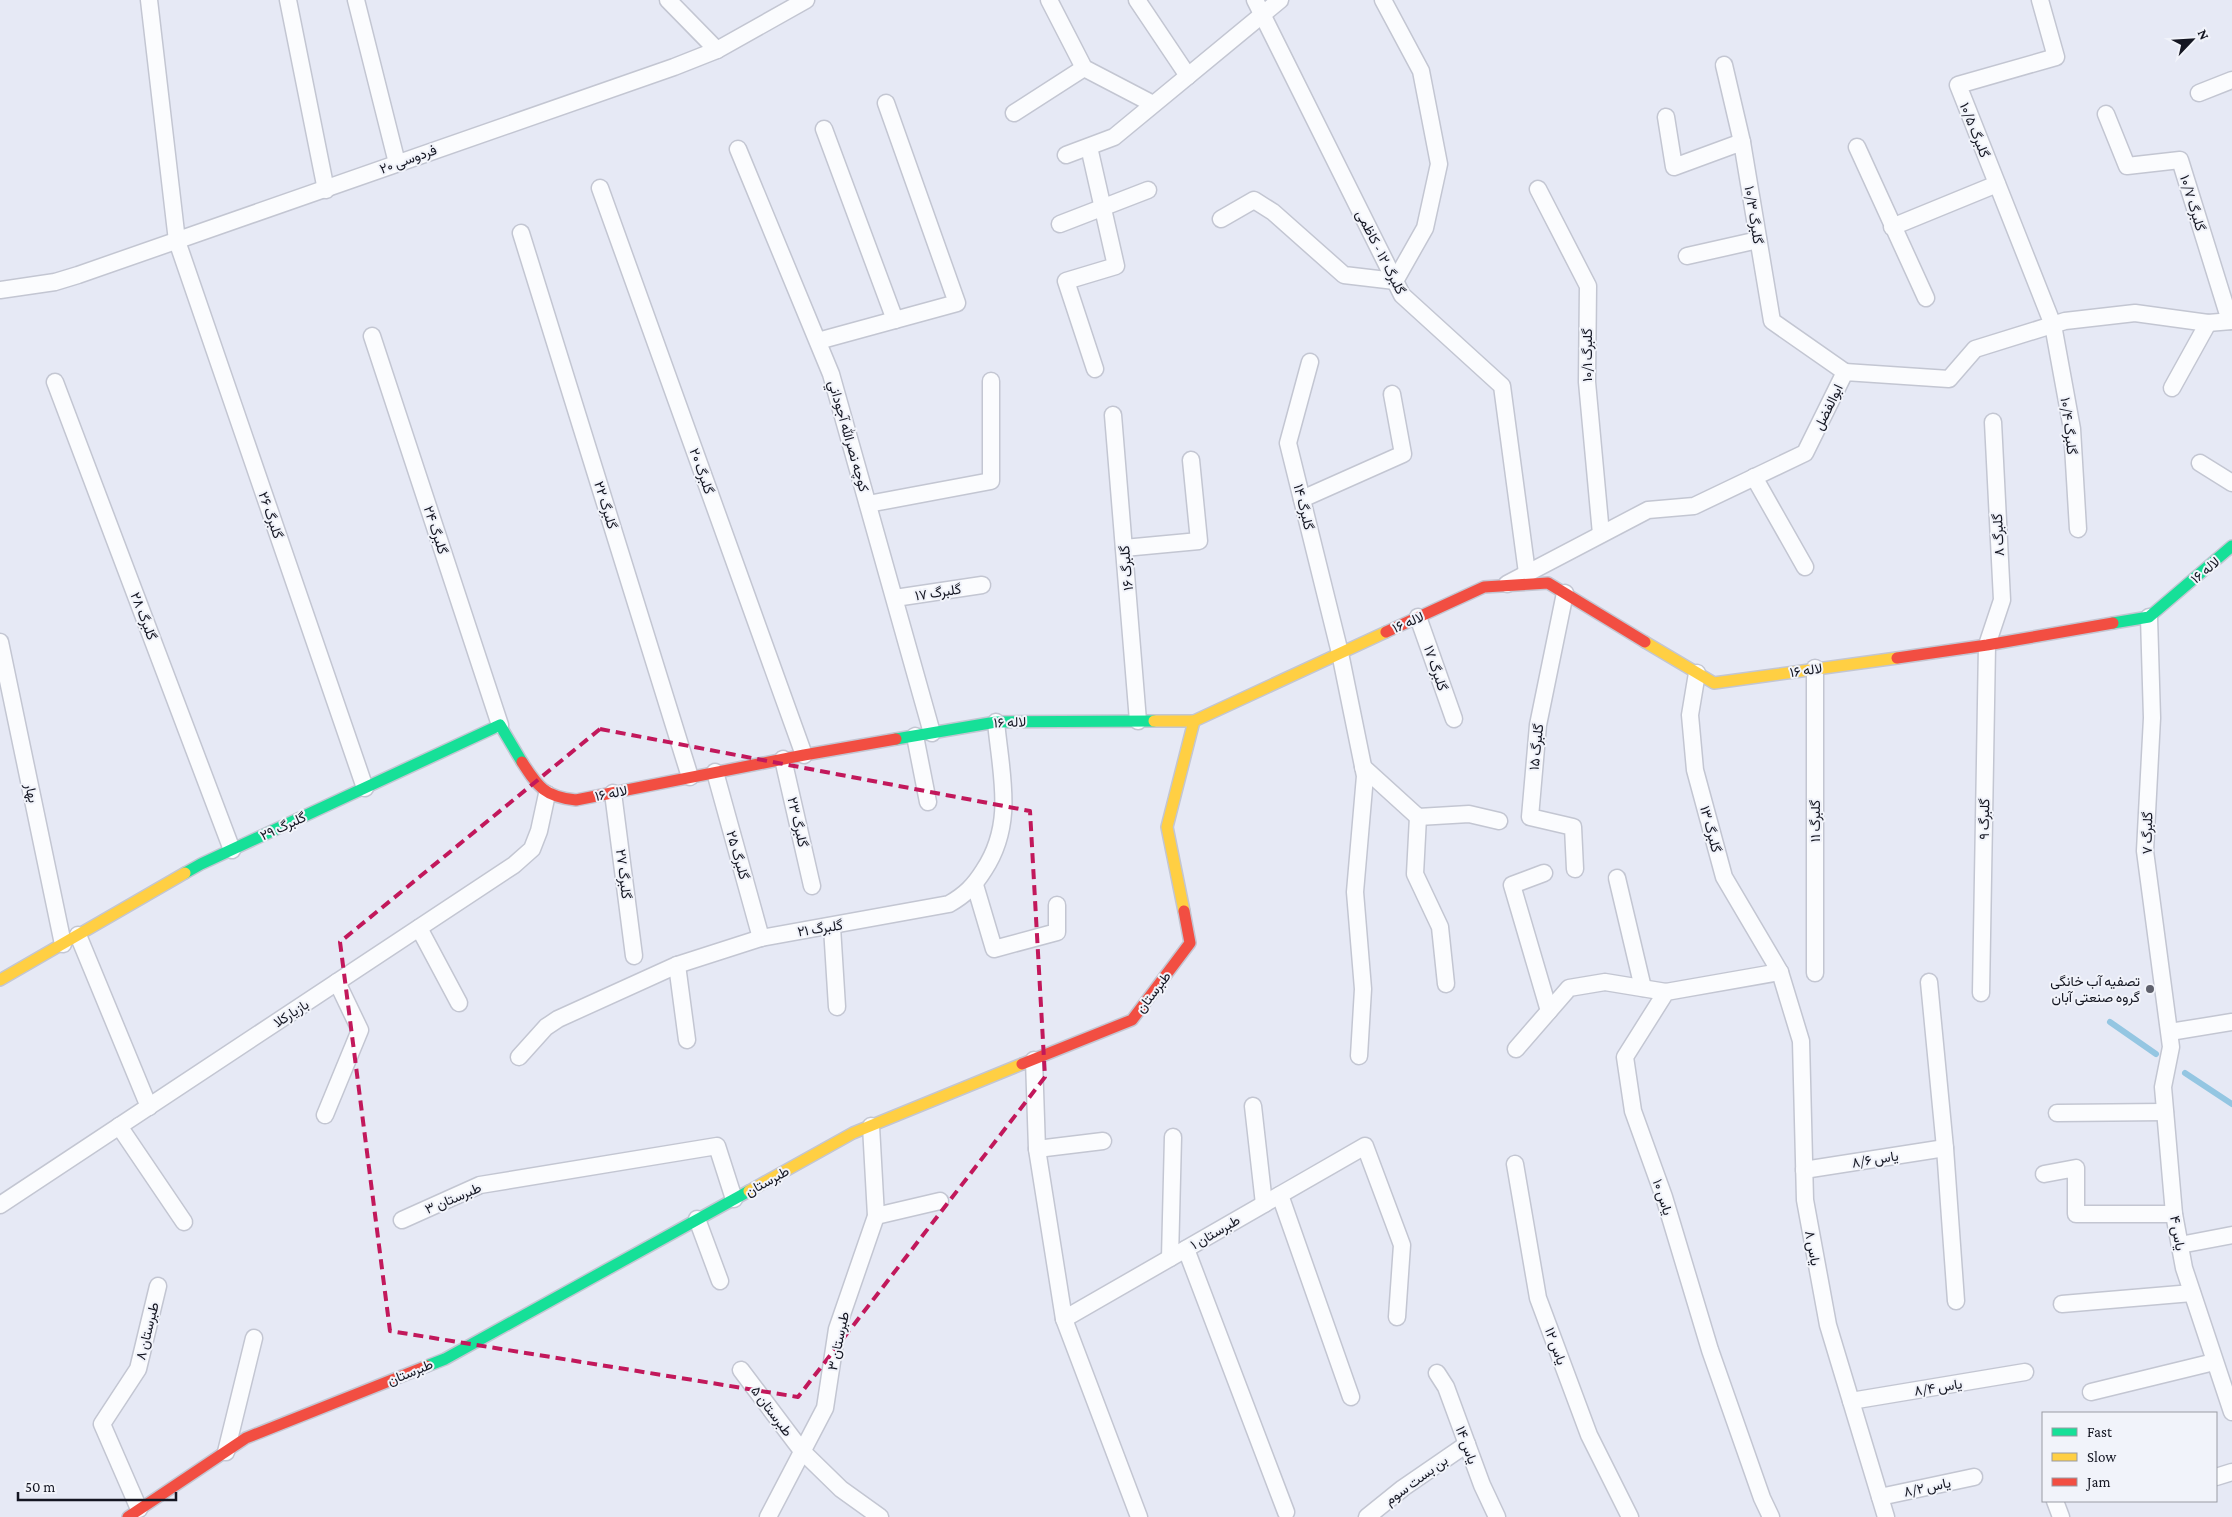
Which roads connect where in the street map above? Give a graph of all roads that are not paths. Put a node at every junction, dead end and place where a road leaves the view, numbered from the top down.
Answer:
1 (149, 0) edge
2 (288, 0) edge
3 (356, 0) edge
4 (668, 0) edge
5 (806, 0) edge
6 (1049, 0) edge
7 (1137, 0) edge
8 (1280, 0) edge
9 (1383, 0) edge
10 (2040, 0) edge
11 (1258, 7) edge
12 (717, 50) junction
13 (1724, 64) dead end
14 (1084, 68) junction
15 (1188, 76) junction
16 (2232, 80) edge
17 (2199, 93) dead end
18 (886, 103) dead end
19 (1153, 104) junction
20 (1014, 113) dead end
21 (2106, 114) dead end
22 (1666, 117) dead end
23 (824, 129) dead end
24 (1742, 142) junction
25 (1089, 147) junction
26 (1857, 147) dead end
27 (738, 149) dead end
28 (1066, 155) dead end
29 (397, 163) junction
30 (1997, 184) junction
31 (600, 188) dead end
32 (1538, 188) dead end
33 (326, 190) junction
34 (1148, 190) dead end
35 (1103, 209) junction
36 (1221, 219) dead end
37 (1060, 224) dead end
38 (1892, 227) junction
39 (521, 234) dead end
40 (1758, 240) junction
41 (177, 241) junction
42 (1687, 256) dead end
43 (1395, 281) junction
44 (0, 290) edge
45 (1926, 298) dead end
46 (896, 320) junction
47 (2231, 321) edge
48 (2208, 323) junction
49 (2053, 325) junction
50 (372, 336) dead end
51 (818, 341) junction
52 (1310, 362) dead end
53 (1095, 369) dead end
54 (1845, 372) junction
55 (991, 381) dead end
56 (55, 382) dead end
57 (2172, 388) dead end
58 (1392, 394) dead end
59 (1113, 415) dead end
60 (1993, 422) dead end
61 (1191, 460) dead end
62 (2200, 463) dead end
63 (1754, 477) junction
64 (2232, 483) edge
65 (1302, 499) junction
66 (868, 504) junction
67 (2078, 529) dead end
68 (1601, 534) junction
69 (2232, 546) edge
70 (1124, 548) junction
71 (1805, 567) dead end
72 (1527, 573) junction
73 (982, 585) dead end
74 (1503, 586) junction
75 (1565, 593) junction
76 (895, 598) junction
77 (1418, 617) junction
78 (2150, 617) junction
79 (0, 642) edge
80 (1987, 645) junction
81 (1340, 653) junction
82 (1815, 668) junction
83 (3, 671) edge
84 (1697, 673) junction
85 (1454, 719) dead end
86 (1138, 721) junction
87 (1194, 721) junction
88 (996, 722) junction
89 (500, 724) junction
90 (932, 732) junction
91 (916, 736) junction
92 (804, 755) junction
93 (783, 759) junction
94 (1363, 767) junction
95 (715, 772) junction
96 (690, 777) junction
97 (365, 788) junction
98 (613, 793) junction
99 (547, 794) junction
100 (928, 802) dead end
101 (1418, 817) junction
102 (1499, 821) dead end
103 (232, 850) junction
104 (1574, 869) dead end
105 (1544, 873) dead end
106 (1617, 878) dead end
107 (974, 884) junction
108 (812, 886) dead end
109 (1057, 905) dead end
110 (832, 926) junction
111 (419, 928) junction
112 (78, 935) junction
113 (761, 938) junction
114 (63, 944) junction
115 (634, 956) dead end
116 (677, 965) junction
117 (1780, 972) junction
118 (1815, 973) dead end
119 (0, 980) edge
120 (338, 982) junction
121 (1928, 982) dead end
122 (1446, 984) dead end
123 (1643, 988) junction
124 (1666, 992) junction
125 (1981, 993) dead end
126 (459, 1003) dead end
127 (837, 1007) dead end
128 (1549, 1011) junction
129 (2232, 1022) edge
130 (687, 1040) dead end
131 (2170, 1040) junction
132 (1516, 1049) dead end
133 (1359, 1056) dead end
134 (519, 1057) dead end
135 (1034, 1060) junction
136 (149, 1106) junction
137 (1253, 1106) dead end
138 (2165, 1112) junction
139 (2057, 1113) dead end
140 (326, 1116) dead end
141 (119, 1126) junction
142 (871, 1126) junction
143 (1173, 1137) dead end
144 (1103, 1141) dead end
145 (1945, 1148) junction
146 (1037, 1150) junction
147 (1515, 1164) dead end
148 (1804, 1170) junction
149 (2044, 1174) dead end
150 (1280, 1195) junction
151 (734, 1199) junction
152 (940, 1201) dead end
153 (1264, 1204) junction
154 (0, 1205) edge
155 (2174, 1214) junction
156 (876, 1216) junction
157 (697, 1219) junction
158 (402, 1220) dead end
159 (184, 1222) dead end
160 (2232, 1235) edge
161 (2180, 1245) junction
162 (1186, 1249) junction
163 (1170, 1258) junction
164 (720, 1281) dead end
165 (158, 1286) dead end
166 (2192, 1293) junction
167 (1956, 1301) dead end
168 (2062, 1304) dead end
169 (1398, 1317) dead end
170 (1064, 1319) junction
171 (254, 1338) dead end
172 (2214, 1362) junction
173 (741, 1370) dead end
174 (2025, 1372) dead end
175 (1437, 1373) dead end
176 (2092, 1392) dead end
177 (1352, 1397) dead end
178 (1851, 1401) junction
179 (2232, 1412) edge
180 (1467, 1444) junction
181 (802, 1451) junction
182 (226, 1452) junction
183 (2232, 1472) edge
184 (1974, 1476) dead end
185 (2217, 1477) edge
186 (1880, 1497) junction
187 (2055, 1502) edge
188 (1286, 1512) dead end
189 (134, 1513) edge
190 (768, 1517) edge
191 (880, 1517) edge
192 (1139, 1517) edge
193 (1367, 1517) edge
194 (1497, 1517) edge
195 (1630, 1517) edge
196 (1771, 1517) edge
197 (1886, 1517) edge
198 (2061, 1517) edge

1 - 41 street, گلبرگ ۲۶
2 - 33 street
3 - 29 street
4 - 12 street
5 - 12 street, فردوسی ۲۰
6 - 14 street
7 - 15 street
8 - 11 street
9 - 43 street
10 - 30 street, گلبرگ ۱۰/۵
11 - 15 street
11 - 43 street, گلبرگ ۱۲ - کاظمی
12 - 29 street, فردوسی ۲۰
13 - 24 street, گلبرگ ۱۰/۳
14 - 19 street
14 - 20 street
15 - 19 street
16 - 17 street
18 - 46 street
19 - 25 street
21 - 47 street, گلبرگ ۱۰/۷
22 - 24 street
23 - 46 street
24 - 40 street, گلبرگ ۱۰/۳
25 - 28 street
25 - 35 street
26 - 38 street
27 - 51 street, كوچه نصرالله آجوداني
29 - 33 street, فردوسی ۲۰
30 - 38 street
30 - 49 street, گلبرگ ۱۰/۵
31 - 92 street, گلبرگ ۲۰
32 - 68 street, گلبرگ ۱۰/۱
33 - 41 street, فردوسی ۲۰
34 - 35 street
35 - 37 street
35 - 53 street
36 - 43 street
38 - 45 street
39 - 96 street, گلبرگ ۲۲
40 - 42 street
40 - 54 street, گلبرگ ۱۰/۳
41 - 44 street, فردوسی ۲۰
41 - 97 street, گلبرگ ۲۶
43 - 72 street, گلبرگ ۱۲ - کاظمی
46 - 51 street
47 - 48 street, ابوالفضل
48 - 49 street, ابوالفضل
48 - 57 street
49 - 54 street, ابوالفضل
49 - 67 street, گلبرگ ۱۰/۴
50 - 89 street, گلبرگ ۲۴
51 - 66 street, كوچه نصرالله آجوداني
52 - 65 street, گلبرگ ۱۴
54 - 63 street, ابوالفضل
55 - 66 street
56 - 103 street, گلبرگ ۲۸
58 - 65 street
59 - 70 street, گلبرگ ۱۶
60 - 80 street, گلبرگ ۸
61 - 70 street
62 - 64 street
63 - 68 street, ابوالفضل
63 - 71 street
65 - 81 street, گلبرگ ۱۴
66 - 76 street, كوچه نصرالله آجوداني
68 - 72 street, ابوالفضل
69 - 78 street, لاله ۱۶
70 - 86 street, گلبرگ ۱۶
72 - 74 street, ابوالفضل
73 - 76 street, گلبرگ ۱۷
74 - 75 street, لاله ۱۶
74 - 77 street, لاله ۱۶
75 - 84 street, لاله ۱۶
75 - 104 street, گلبرگ ۱۵
76 - 90 street, كوچه نصرالله آجوداني
77 - 81 street, لاله ۱۶
77 - 85 street, گلبرگ ۱۷
78 - 80 street, لاله ۱۶
78 - 131 street, گلبرگ ۷
79 - 83 street, بهار
80 - 82 street, لاله ۱۶
80 - 125 street, گلبرگ ۹
81 - 87 street, لاله ۱۶
81 - 94 street, گلبرگ ۱۴
82 - 84 street, لاله ۱۶
82 - 118 street, گلبرگ ۱۱
83 - 114 street, بهار
84 - 117 street, گلبرگ ۱۳
86 - 87 street, لاله ۱۶
86 - 88 street, لاله ۱۶
87 - 135 street, طبرستان
88 - 90 street, لاله ۱۶
88 - 107 street, گلبرگ ۲۱
89 - 97 street, گلبرگ ۲۹
89 - 99 street
90 - 91 street, لاله ۱۶
91 - 92 street, لاله ۱۶
91 - 100 street
92 - 93 street, لاله ۱۶
93 - 95 street, لاله ۱۶
93 - 108 street, گلبرگ ۲۳
94 - 101 street
94 - 133 street, گلبرگ ۱۴
95 - 96 street, لاله ۱۶
95 - 113 street, گلبرگ ۲۵
96 - 98 street, لاله ۱۶
97 - 103 street, گلبرگ ۲۹
98 - 99 street, لاله ۱۶
98 - 115 street, گلبرگ ۲۷
99 - 111 street, بازیارکلا
101 - 102 street
101 - 122 street
103 - 112 street, گلبرگ ۲۹
105 - 128 street
106 - 123 street
107 - 109 street
107 - 110 street, گلبرگ ۲۱
110 - 113 street, گلبرگ ۲۱
110 - 127 street
111 - 120 street, بازیارکلا
111 - 126 street
112 - 114 street, گلبرگ ۲۹
112 - 136 street
113 - 116 street, گلبرگ ۲۱
114 - 119 street, گلبرگ ۲۹
116 - 130 street
116 - 134 street, گلبرگ ۲۱
117 - 124 street
117 - 148 street, یاس ۸
120 - 136 street, بازیارکلا
120 - 140 street
121 - 145 street
123 - 124 street
123 - 128 street
124 - 196 street, یاس ۱۰
128 - 132 street
129 - 131 street
131 - 138 street, یاس ۴
135 - 142 street, طبرستان
135 - 146 street
136 - 141 street, بازیارکلا
137 - 153 street
138 - 139 street
138 - 155 street, یاس ۴
141 - 154 street, بازیارکلا
141 - 159 street
142 - 151 street, طبرستان
142 - 156 street, طبرستان ۳
143 - 163 street
144 - 146 street
145 - 148 street, یاس ۸/۶
145 - 167 street
146 - 170 street
147 - 195 street, یاس ۱۲
148 - 178 street, یاس ۸
149 - 155 street
150 - 153 street, طبرستان ۱
150 - 169 street, طبرستان ۱
150 - 177 street
151 - 157 street, طبرستان
151 - 158 street, طبرستان ۳
152 - 156 street
153 - 162 street, طبرستان ۱
155 - 161 street, یاس ۴
156 - 181 street, طبرستان ۳
157 - 164 street
157 - 182 street, طبرستان
160 - 161 street
161 - 166 street, یاس ۴
162 - 163 street, طبرستان ۱
162 - 188 street
163 - 170 street, طبرستان ۱
165 - 189 street, طبرستان ۸
166 - 168 street
166 - 172 street, یاس ۴
170 - 192 street
171 - 182 street
172 - 176 street
172 - 179 street, یاس ۴
173 - 181 street, طبرستان ۵
174 - 178 street, یاس ۸/۴
175 - 180 street, یاس ۱۴
178 - 186 street, یاس ۸
180 - 193 street, بن بست سوم
180 - 194 street, یاس ۱۴
181 - 190 street, طبرستان ۳
181 - 191 street, طبرستان ۵
182 - 189 street, طبرستان
183 - 185 street
184 - 186 street, یاس ۸/۲
186 - 197 street, یاس ۸
187 - 198 street

